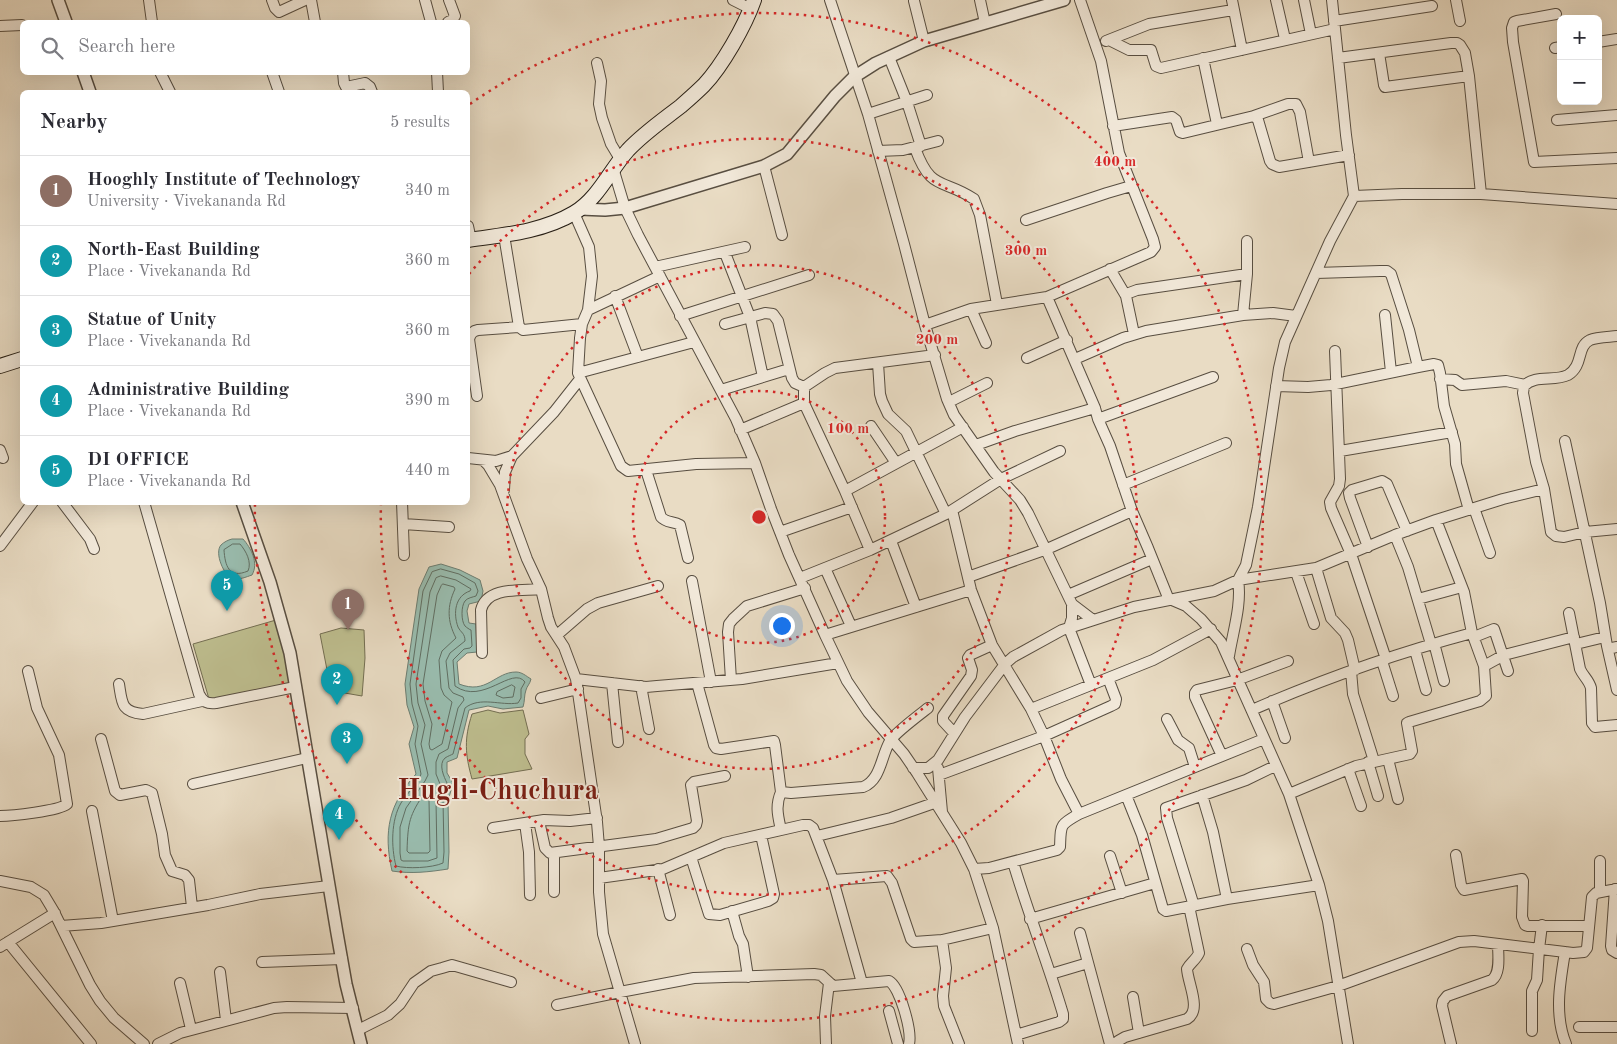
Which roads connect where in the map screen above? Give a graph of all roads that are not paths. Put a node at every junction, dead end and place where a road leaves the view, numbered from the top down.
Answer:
1 (58, 0) edge
2 (149, 0) edge
3 (272, 0) edge
4 (305, 0) edge
5 (311, 0) edge
6 (424, 0) edge
7 (450, 0) edge
8 (734, 0) edge
9 (830, 0) edge
10 (980, 0) edge
11 (1064, 0) edge
12 (1080, 0) edge
13 (1276, 0) edge
14 (1304, 0) edge
15 (1332, 0) edge
16 (1456, 0) edge
17 (914, 1) edge
18 (752, 4) edge
19 (1233, 5) edge
20 (1432, 6) dead end
21 (1556, 14) dead end
22 (65, 20) edge
23 (152, 20) edge
24 (315, 20) edge
25 (430, 20) edge
26 (452, 20) edge
27 (1460, 21) dead end
28 (985, 23) junction
29 (20, 25) edge
30 (1334, 25) junction
31 (0, 26) edge
32 (1311, 34) junction
33 (1285, 39) junction
34 (1617, 39) edge
35 (1109, 40) junction
36 (924, 41) junction
37 (1602, 41) edge
38 (1096, 45) junction
39 (1242, 50) junction
40 (1379, 53) junction
41 (889, 56) junction
42 (1202, 58) junction
43 (1338, 58) junction
44 (597, 63) dead end
45 (84, 75) edge
46 (162, 75) edge
47 (273, 75) edge
48 (343, 75) edge
49 (437, 75) edge
50 (1469, 76) junction
51 (854, 77) junction
52 (89, 90) edge
53 (169, 90) edge
54 (278, 90) edge
55 (371, 90) edge
56 (438, 90) edge
57 (927, 95) dead end
58 (907, 102) junction
59 (868, 114) junction
60 (1617, 115) edge
61 (1254, 116) junction
62 (1557, 120) dead end
63 (1217, 124) junction
64 (1113, 126) junction
65 (938, 142) dead end
66 (918, 147) junction
67 (878, 151) junction
68 (1349, 155) junction
69 (1617, 158) edge
70 (1309, 162) junction
71 (617, 163) junction
72 (764, 166) junction
73 (1131, 186) junction
74 (1481, 194) junction
75 (1354, 196) junction
76 (1617, 204) edge
77 (625, 208) junction
78 (577, 211) junction
79 (1026, 220) dead end
80 (470, 235) edge
81 (504, 235) junction
82 (782, 235) dead end
83 (1247, 241) dead end
84 (745, 247) dead end
85 (725, 252) junction
86 (1110, 269) junction
87 (657, 272) junction
88 (1316, 273) junction
89 (1247, 274) junction
90 (809, 275) dead end
91 (615, 296) junction
92 (742, 296) junction
93 (1047, 296) junction
94 (1126, 296) junction
95 (997, 304) junction
96 (971, 308) junction
97 (588, 310) junction
98 (1244, 315) junction
99 (1385, 315) dead end
100 (680, 316) junction
101 (1296, 316) junction
102 (750, 317) junction
103 (582, 324) junction
104 (725, 324) dead end
105 (925, 325) junction
106 (519, 327) junction
107 (1134, 334) junction
108 (1617, 336) edge
109 (1067, 340) junction
110 (694, 342) junction
111 (986, 343) dead end
112 (1335, 351) dead end
113 (935, 355) junction
114 (638, 357) junction
115 (1027, 358) dead end
116 (1075, 359) junction
117 (20, 360) edge
118 (878, 363) junction
119 (0, 366) edge
120 (1418, 367) junction
121 (790, 369) junction
122 (1391, 372) junction
123 (579, 376) junction
124 (763, 377) junction
125 (1212, 377) dead end
126 (1440, 378) junction
127 (987, 383) dead end
128 (1337, 384) junction
129 (1525, 384) junction
130 (1276, 386) junction
131 (804, 387) junction
132 (721, 390) junction
133 (477, 396) dead end
134 (949, 402) junction
135 (804, 403) junction
136 (1095, 408) junction
137 (1098, 419) junction
138 (871, 426) dead end
139 (963, 427) junction
140 (740, 430) junction
141 (1452, 432) junction
142 (1565, 441) dead end
143 (1226, 443) dead end
144 (976, 445) junction
145 (1060, 451) dead end
146 (1340, 451) junction
147 (916, 452) junction
148 (512, 456) junction
149 (470, 458) edge
150 (483, 460) junction
151 (755, 463) junction
152 (896, 463) junction
153 (646, 470) junction
154 (1001, 479) junction
155 (1122, 484) junction
156 (1544, 489) junction
157 (845, 491) junction
158 (504, 496) junction
159 (31, 505) edge
160 (64, 505) edge
161 (145, 505) edge
162 (243, 505) edge
163 (402, 505) edge
164 (852, 507) junction
165 (1472, 509) junction
166 (1132, 510) junction
167 (949, 512) junction
168 (1436, 520) junction
169 (403, 524) junction
170 (449, 527) dead end
171 (1617, 529) edge
172 (1407, 531) junction
173 (780, 532) junction
174 (1585, 532) junction
175 (1395, 535) junction
176 (891, 540) junction
177 (0, 546) edge
178 (1368, 547) junction
179 (94, 549) dead end
180 (1047, 549) junction
181 (870, 550) junction
182 (1490, 553) dead end
183 (1351, 554) junction
184 (404, 555) dead end
185 (688, 558) dead end
186 (1152, 559) junction
187 (825, 568) junction
188 (1316, 568) junction
189 (1296, 572) junction
190 (968, 577) junction
191 (800, 578) junction
192 (1238, 580) junction
193 (692, 581) dead end
194 (658, 586) dead end
195 (1462, 587) junction
196 (804, 588) junction
197 (541, 589) junction
198 (971, 590) junction
199 (1418, 599) junction
200 (1070, 600) junction
201 (1170, 600) junction
202 (916, 607) junction
203 (1569, 614) dead end
204 (1093, 620) junction
205 (1314, 624) dead end
206 (851, 626) junction
207 (1069, 628) junction
208 (1211, 629) junction
209 (557, 635) junction
210 (824, 635) junction
211 (1473, 635) junction
212 (1575, 641) junction
213 (1433, 643) junction
214 (1610, 643) edge
215 (992, 645) junction
216 (1415, 650) junction
217 (482, 653) dead end
218 (1229, 656) junction
219 (1504, 656) junction
220 (1384, 660) junction
221 (1288, 661) dead end
222 (838, 664) junction
223 (1005, 664) junction
224 (1484, 666) junction
225 (28, 671) dead end
226 (1353, 671) junction
227 (1508, 672) dead end
228 (1108, 678) junction
229 (730, 680) junction
230 (1238, 680) junction
231 (1444, 681) dead end
232 (711, 682) junction
233 (612, 683) junction
234 (697, 683) junction
235 (119, 684) dead end
236 (577, 684) junction
237 (1091, 685) junction
238 (641, 686) junction
239 (295, 688) junction
240 (1426, 690) dead end
241 (1617, 690) edge
242 (1393, 696) dead end
243 (541, 698) dead end
244 (202, 700) junction
245 (1272, 701) junction
246 (928, 708) dead end
247 (1031, 709) junction
248 (1252, 710) junction
249 (1167, 719) dead end
250 (1617, 725) edge
251 (649, 729) dead end
252 (954, 733) junction
253 (1044, 736) junction
254 (1285, 738) dead end
255 (1264, 739) junction
256 (101, 740) dead end
257 (891, 740) junction
258 (618, 742) dead end
259 (1222, 756) junction
260 (307, 758) junction
261 (1388, 758) junction
262 (938, 760) junction
263 (1371, 762) junction
264 (1276, 766) junction
265 (1195, 767) junction
266 (913, 768) junction
267 (1348, 769) junction
268 (938, 775) junction
269 (725, 776) dead end
270 (193, 784) dead end
271 (781, 792) junction
272 (1289, 794) junction
273 (1126, 795) junction
274 (1202, 795) junction
275 (1378, 796) dead end
276 (1398, 799) dead end
277 (934, 802) junction
278 (1361, 806) dead end
279 (92, 811) dead end
280 (942, 812) junction
281 (1079, 814) junction
282 (0, 816) edge
283 (597, 818) junction
284 (539, 820) junction
285 (525, 823) junction
286 (493, 828) dead end
287 (781, 830) junction
288 (761, 835) junction
289 (817, 836) junction
290 (599, 847) junction
291 (554, 853) junction
292 (1456, 855) dead end
293 (1110, 856) dead end
294 (691, 857) junction
295 (1600, 861) dead end
296 (1012, 862) junction
297 (658, 869) junction
298 (974, 869) junction
299 (599, 878) junction
300 (833, 880) junction
301 (0, 881) edge
302 (1155, 883) junction
303 (1319, 885) junction
304 (329, 886) junction
305 (1616, 889) edge
306 (554, 892) dead end
307 (1122, 892) junction
308 (1600, 892) junction
309 (530, 896) dead end
310 (1226, 899) junction
311 (1191, 906) junction
312 (192, 907) junction
313 (732, 911) junction
314 (54, 913) junction
315 (670, 915) dead end
316 (1030, 919) junction
317 (112, 921) junction
318 (1542, 925) junction
319 (61, 926) junction
320 (1588, 926) junction
321 (993, 928) junction
322 (1080, 933) dead end
323 (942, 940) junction
324 (1498, 944) junction
325 (4, 945) edge
326 (1247, 949) dead end
327 (1539, 949) junction
328 (1565, 952) junction
329 (1617, 953) edge
330 (342, 959) junction
331 (262, 962) dead end
332 (1088, 963) junction
333 (220, 972) dead end
334 (1051, 974) junction
335 (748, 977) junction
336 (511, 982) dead end
337 (180, 983) dead end
338 (829, 983) junction
339 (862, 983) junction
340 (1338, 986) junction
341 (620, 992) junction
342 (1133, 997) dead end
343 (557, 1005) dead end
344 (353, 1008) junction
345 (889, 1012) dead end
346 (226, 1020) junction
347 (1579, 1027) dead end
348 (1617, 1027) edge
349 (192, 1029) junction
350 (358, 1030) junction
351 (1532, 1031) dead end
352 (1139, 1033) junction
353 (1017, 1041) edge
354 (91, 1044) edge
355 (144, 1044) edge
356 (158, 1044) edge
357 (361, 1044) edge
358 (635, 1044) edge
359 (826, 1044) edge
360 (898, 1044) edge
361 (909, 1044) edge
362 (959, 1044) edge
363 (1110, 1044) edge
364 (1116, 1044) edge
365 (1348, 1044) edge
366 (1452, 1044) edge
367 (1566, 1044) edge

1 - 22 street
2 - 23 street
3 - 4 street
5 - 24 street
6 - 25 street
7 - 26 street
8 - 18 street
9 - 51 street
10 - 28 street
11 - 28 street
12 - 38 street
13 - 33 street
14 - 32 street
15 - 30 street
16 - 27 street
17 - 36 street
18 - 71 main road
19 - 35 street
19 - 39 street
20 - 30 street
21 - 69 street
28 - 36 street
29 - 31 street
30 - 32 street
30 - 43 street
32 - 33 street
33 - 39 street
34 - 37 street
35 - 38 street
35 - 42 street
36 - 41 street
38 - 64 street
39 - 42 street
40 - 43 street
40 - 50 street
40 - 50 street
41 - 51 street
41 - 58 street
42 - 63 street
43 - 68 street
44 - 71 street
45 - 52 street
46 - 53 street
47 - 54 street
48 - 55 street
49 - 56 street
50 - 74 street
51 - 59 street
51 - 72 street
57 - 58 street
58 - 59 street
58 - 66 street
59 - 67 street
60 - 62 street
61 - 63 street
61 - 70 street
61 - 70 street
63 - 64 street
64 - 73 street
65 - 66 street
66 - 67 street
66 - 95 street
67 - 105 street
68 - 70 street
68 - 75 street
71 - 77 street
71 - 78 main road
72 - 77 street
72 - 82 street
73 - 79 street
73 - 86 street
74 - 75 street
74 - 76 street
75 - 88 street
77 - 78 street
77 - 87 street
78 - 81 main road
78 - 97 street
80 - 81 main road
81 - 106 street
83 - 89 street
84 - 85 street
85 - 87 street
85 - 92 street
86 - 93 street
86 - 94 street
87 - 91 street
87 - 100 street
88 - 101 street
88 - 120 street
89 - 94 street
89 - 98 street
90 - 92 street
91 - 97 street
91 - 114 street
92 - 100 street
92 - 102 street
93 - 95 street
93 - 109 street
94 - 107 street
95 - 96 street
96 - 105 street
96 - 111 street
97 - 103 street
98 - 101 street
98 - 107 street
99 - 122 street
100 - 110 street
101 - 130 street
102 - 104 street
102 - 121 street
102 - 124 street
103 - 106 street
103 - 123 street
105 - 113 street
106 - 133 street
107 - 116 street
108 - 129 street
109 - 115 street
109 - 116 street
110 - 114 street
110 - 132 street
112 - 128 street
113 - 118 street
113 - 134 street
114 - 123 street
116 - 136 street
117 - 119 main road
118 - 131 street
118 - 147 street
120 - 122 street
120 - 126 street
121 - 124 street
121 - 131 street
122 - 128 street
123 - 148 street
123 - 153 street
124 - 132 street
125 - 137 street
126 - 129 street
126 - 141 street
127 - 134 street
128 - 130 street
128 - 146 street
129 - 156 street
130 - 192 street
131 - 135 street
132 - 140 street
134 - 139 street
135 - 140 street
135 - 157 street
136 - 137 street
136 - 144 street
137 - 155 street
138 - 152 street
139 - 144 street
139 - 147 street
140 - 151 street
141 - 146 street
141 - 165 street
142 - 174 street
143 - 155 street
144 - 154 street
145 - 154 street
146 - 183 street
147 - 152 street
147 - 167 street
148 - 150 street
148 - 158 street
149 - 150 street
150 - 158 street
151 - 153 street
151 - 173 street
152 - 157 street
153 - 185 street
154 - 167 street
154 - 180 street
155 - 166 street
156 - 165 street
156 - 174 street
157 - 164 street
158 - 197 street
159 - 177 street
160 - 179 street
161 - 244 street
162 - 239 street
163 - 169 street
164 - 173 street
164 - 181 street
165 - 168 street
165 - 182 street
166 - 180 street
166 - 186 street
167 - 176 street
167 - 190 street
168 - 172 street
168 - 195 street
169 - 170 street
169 - 184 street
171 - 174 street
172 - 175 street
172 - 178 street
173 - 191 street
174 - 214 street
175 - 178 street
175 - 199 street
176 - 181 street
176 - 202 street
178 - 183 street
180 - 190 street
180 - 200 street
181 - 187 street
183 - 188 street
183 - 220 street
186 - 200 street
186 - 201 street
187 - 191 street
187 - 206 street
188 - 189 street
188 - 226 street
189 - 192 street
189 - 205 street
190 - 198 street
191 - 196 street
192 - 201 street
192 - 218 street
193 - 232 street
194 - 209 street
195 - 199 street
195 - 211 street
196 - 210 street
196 - 229 street
197 - 209 street
197 - 217 street
198 - 202 street
198 - 215 street
199 - 213 street
200 - 204 street
200 - 207 street
201 - 204 street
201 - 208 street
202 - 206 street
203 - 212 street
204 - 207 street
206 - 210 street
207 - 223 street
207 - 237 street
208 - 218 street
208 - 228 street
209 - 236 street
210 - 222 street
211 - 213 street
211 - 219 street
211 - 224 street
212 - 214 street
212 - 219 street
212 - 250 street
213 - 216 street
213 - 231 street
214 - 241 street
215 - 223 street
215 - 252 street
216 - 220 street
216 - 240 street
218 - 230 street
219 - 224 street
219 - 227 street
220 - 226 street
220 - 242 street
221 - 230 street
222 - 229 street
222 - 257 street
223 - 247 street
223 - 252 street
224 - 261 street
225 - 282 street
226 - 245 street
226 - 263 street
228 - 237 street
228 - 253 street
229 - 232 street
230 - 248 street
230 - 259 street
232 - 234 street
233 - 236 street
233 - 238 street
233 - 258 street
234 - 238 street
234 - 271 street
235 - 244 street
236 - 243 street
236 - 283 street
237 - 247 street
238 - 251 street
239 - 244 street
239 - 260 street
245 - 248 street
245 - 254 street
246 - 257 street
247 - 253 street
248 - 255 street
249 - 265 street
252 - 262 street
253 - 268 street
253 - 281 street
255 - 259 street
255 - 264 street
256 - 312 street
257 - 266 street
257 - 271 street
259 - 265 street
260 - 270 street
260 - 304 street
261 - 263 street
261 - 276 street
262 - 266 street
262 - 268 street
263 - 267 street
263 - 275 street
264 - 272 street
264 - 274 street
265 - 273 street
266 - 277 street
267 - 272 street
267 - 278 street
268 - 280 street
269 - 290 street
271 - 287 street
272 - 303 street
273 - 281 street
273 - 302 street
274 - 310 street
274 - 311 street
277 - 280 street
277 - 289 street
279 - 317 street
280 - 298 street
281 - 296 street
283 - 284 street
283 - 290 street
284 - 285 street
284 - 291 street
285 - 286 street
285 - 309 street
287 - 288 street
287 - 289 street
288 - 294 street
288 - 313 street
289 - 300 street
290 - 291 street
290 - 299 street
291 - 306 street
292 - 318 street
293 - 307 street
294 - 297 street
294 - 313 street
295 - 308 street
296 - 298 street
296 - 316 street
297 - 299 street
297 - 315 street
298 - 321 street
299 - 341 street
300 - 323 street
300 - 339 street
301 - 314 street
302 - 307 street
302 - 311 street
303 - 310 street
303 - 340 street
304 - 312 street
304 - 330 street
305 - 308 street
305 - 329 street
307 - 316 street
308 - 320 street
310 - 311 street
311 - 352 street
312 - 317 street
313 - 335 street
314 - 319 street
314 - 325 street
316 - 334 street
317 - 319 street
318 - 320 street
318 - 327 street
319 - 355 street
320 - 328 street
321 - 323 street
321 - 353 street
322 - 332 street
323 - 362 street
324 - 327 street
324 - 340 street
324 - 366 street
325 - 354 street
326 - 340 street
327 - 328 street
327 - 351 street
328 - 367 street
330 - 331 street
330 - 344 street
332 - 334 street
332 - 363 street
333 - 346 street
334 - 353 street
335 - 338 street
335 - 341 street
336 - 350 street
337 - 349 street
338 - 339 street
338 - 359 street
339 - 361 street
340 - 365 street
341 - 343 street
341 - 358 street
342 - 352 street
344 - 346 street
344 - 350 street
345 - 360 street
346 - 349 street
347 - 348 street
349 - 356 street
350 - 357 street
352 - 364 street

